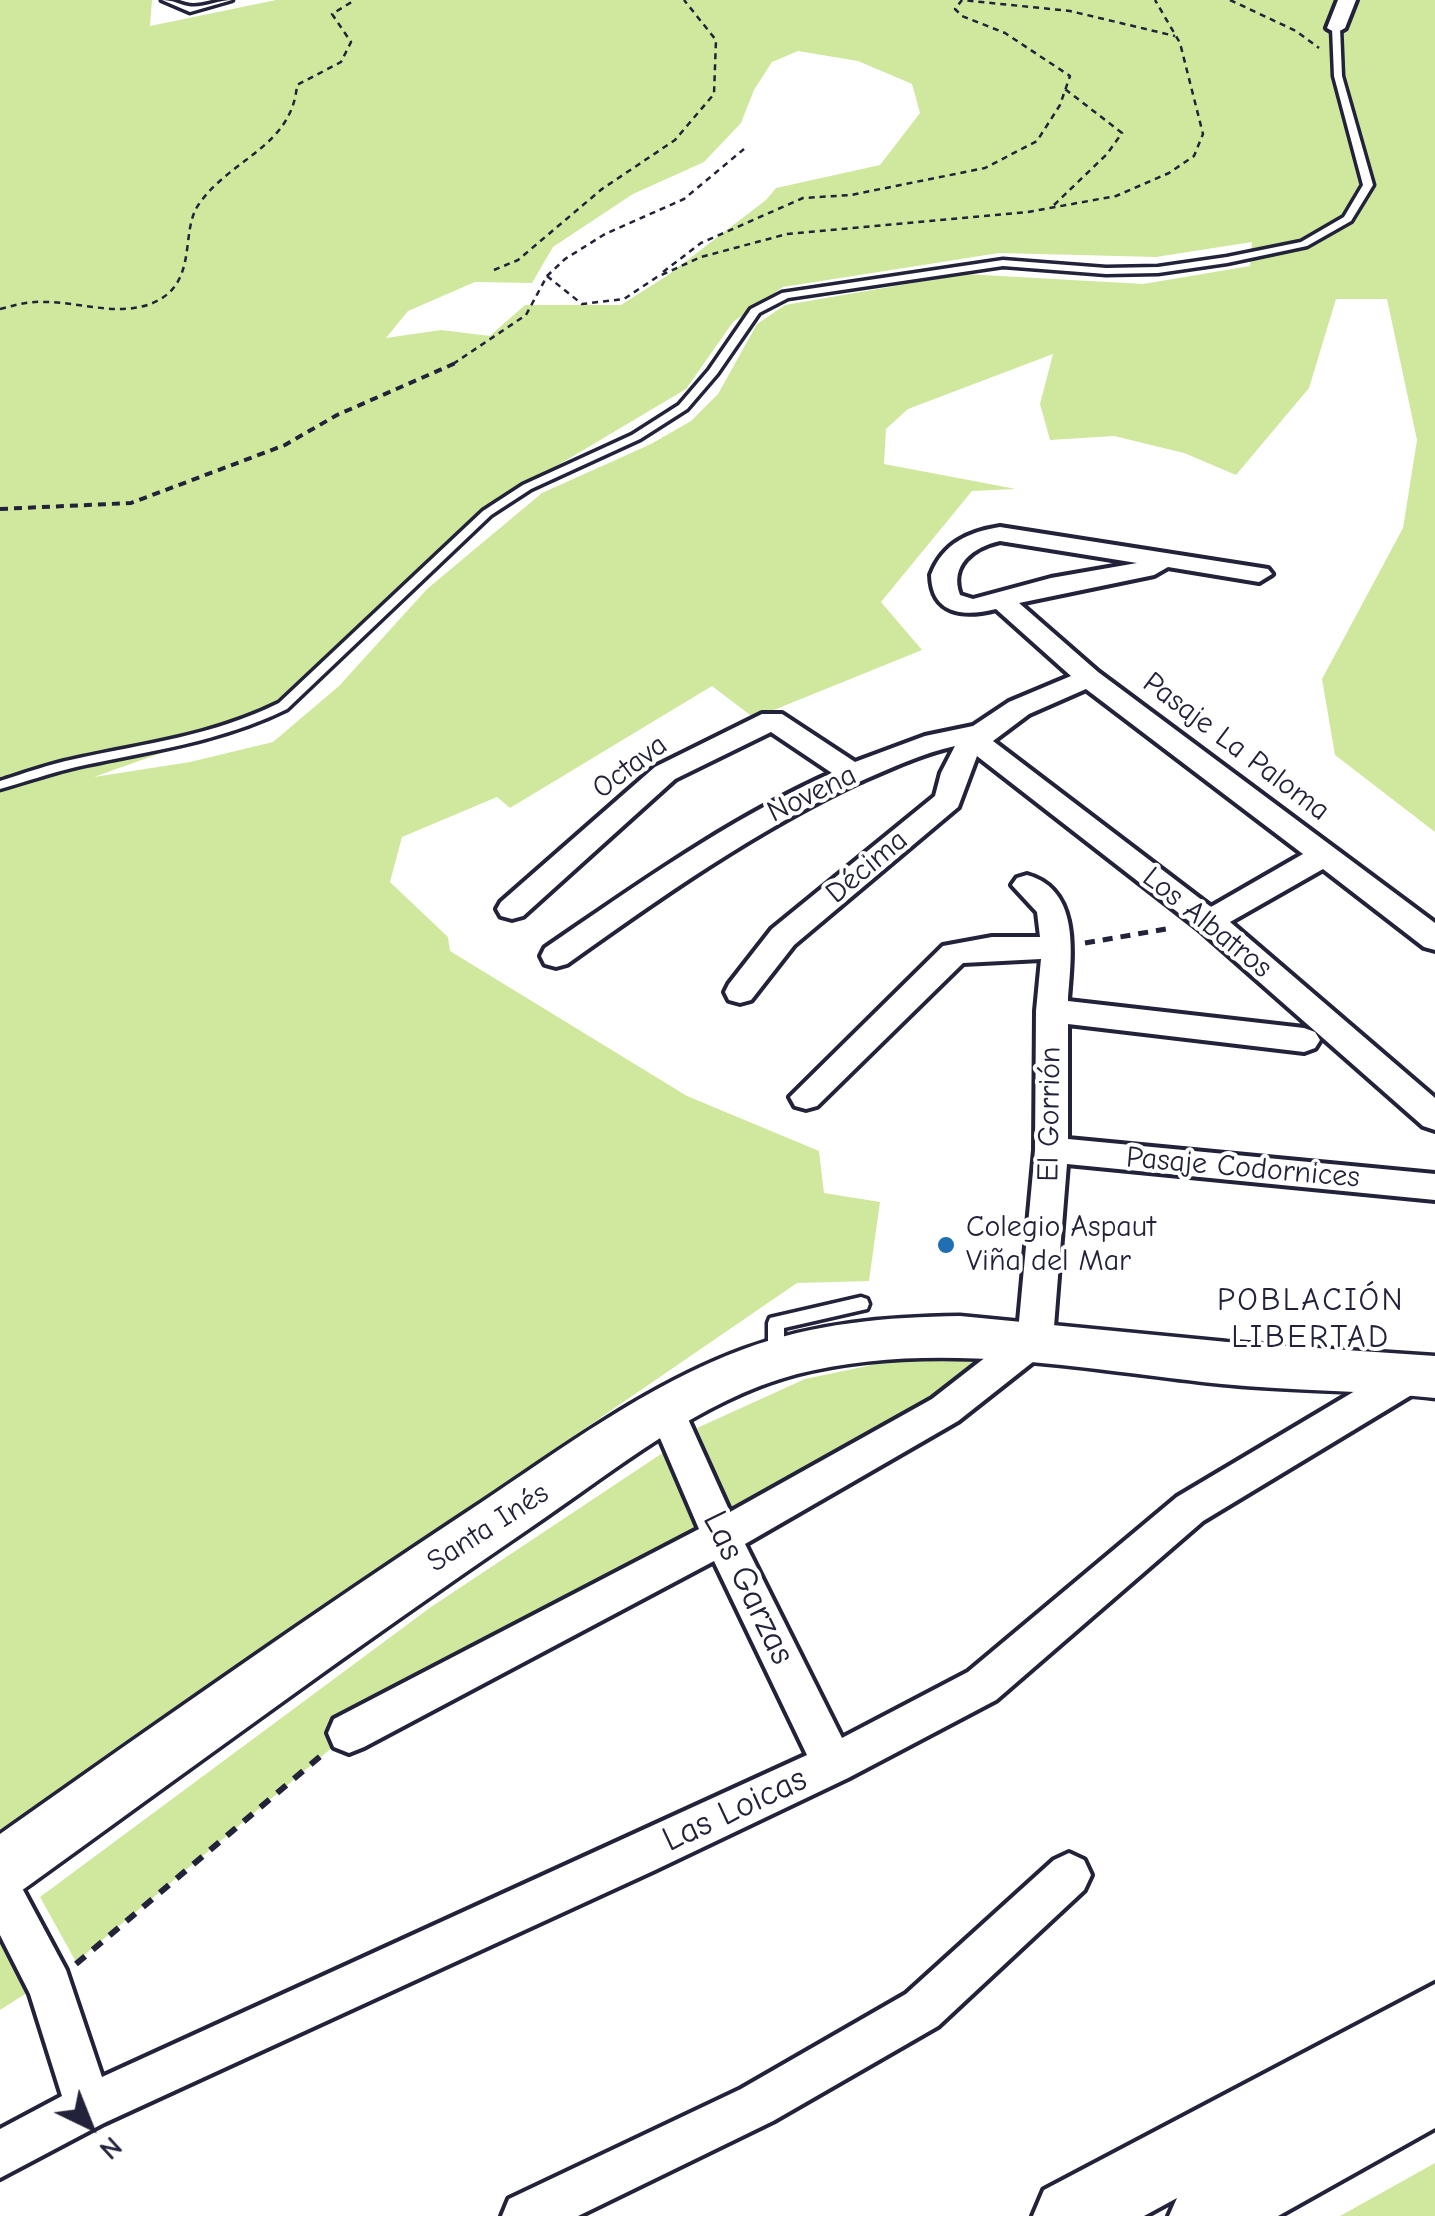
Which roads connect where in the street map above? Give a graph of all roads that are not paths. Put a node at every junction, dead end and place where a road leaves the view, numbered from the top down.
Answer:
1 (166, 0) edge
2 (228, 0) edge
3 (1347, 0) edge
4 (1336, 28) joint
5 (1161, 561) junction
6 (1259, 574) dead end
7 (1002, 602) junction
8 (1089, 678) junction
9 (977, 734) junction
10 (853, 774) junction
11 (0, 785) edge
12 (1325, 855) junction
13 (1027, 885) dead end
14 (512, 909) dead end
15 (1209, 922) junction
16 (1435, 939) edge
17 (1057, 948) junction
18 (556, 956) dead end
19 (740, 992) dead end
20 (1052, 1012) junction
21 (1304, 1040) dead end
22 (806, 1097) dead end
23 (1435, 1117) edge
24 (1052, 1150) junction
25 (1435, 1187) edge
26 (861, 1304) dead end
27 (1034, 1338) junction
28 (776, 1360) junction
29 (1425, 1376) edge
30 (666, 1410) junction
31 (722, 1537) junction
32 (349, 1733) road end
33 (833, 1764) junction
34 (0, 1870) edge
35 (1069, 1876) dead end
36 (0, 1890) edge
37 (1435, 2019) edge
38 (1435, 2089) edge
39 (88, 2107) junction
40 (0, 2155) edge
41 (526, 2216) edge
42 (1070, 2216) edge
43 (1206, 2216) edge

1 - 2 lane
3 - 4 street
4 - 11 lane
5 - 6 street
5 - 7 street
5 - 7 street
7 - 8 street, Pasaje La Paloma
8 - 9 street, Novena
8 - 12 street, Pasaje La Paloma
9 - 10 street, Novena
9 - 15 street, Los Albatros
9 - 19 street, Décima
10 - 14 street, Octava
10 - 18 street, Novena
12 - 15 street
12 - 16 street, Pasaje La Paloma
13 - 17 street, El Gorrión
15 - 23 street, Los Albatros
17 - 20 street, El Gorrión
17 - 22 street
20 - 21 street
20 - 24 street, El Gorrión
24 - 25 street, Pasaje Codornices
24 - 27 street, El Gorrión
26 - 28 lane
27 - 28 main road, Santa Inés
27 - 29 main road, Santa Inés
27 - 31 street
28 - 30 main road, Santa Inés
29 - 33 street, Las Loicas
30 - 31 street, Las Garzas
30 - 34 main road, Santa Inés
31 - 32 street
31 - 33 street, Las Garzas
33 - 39 street, Las Loicas
35 - 41 street
36 - 39 street
37 - 42 main road
38 - 43 main road
39 - 40 street, Las Loicas

